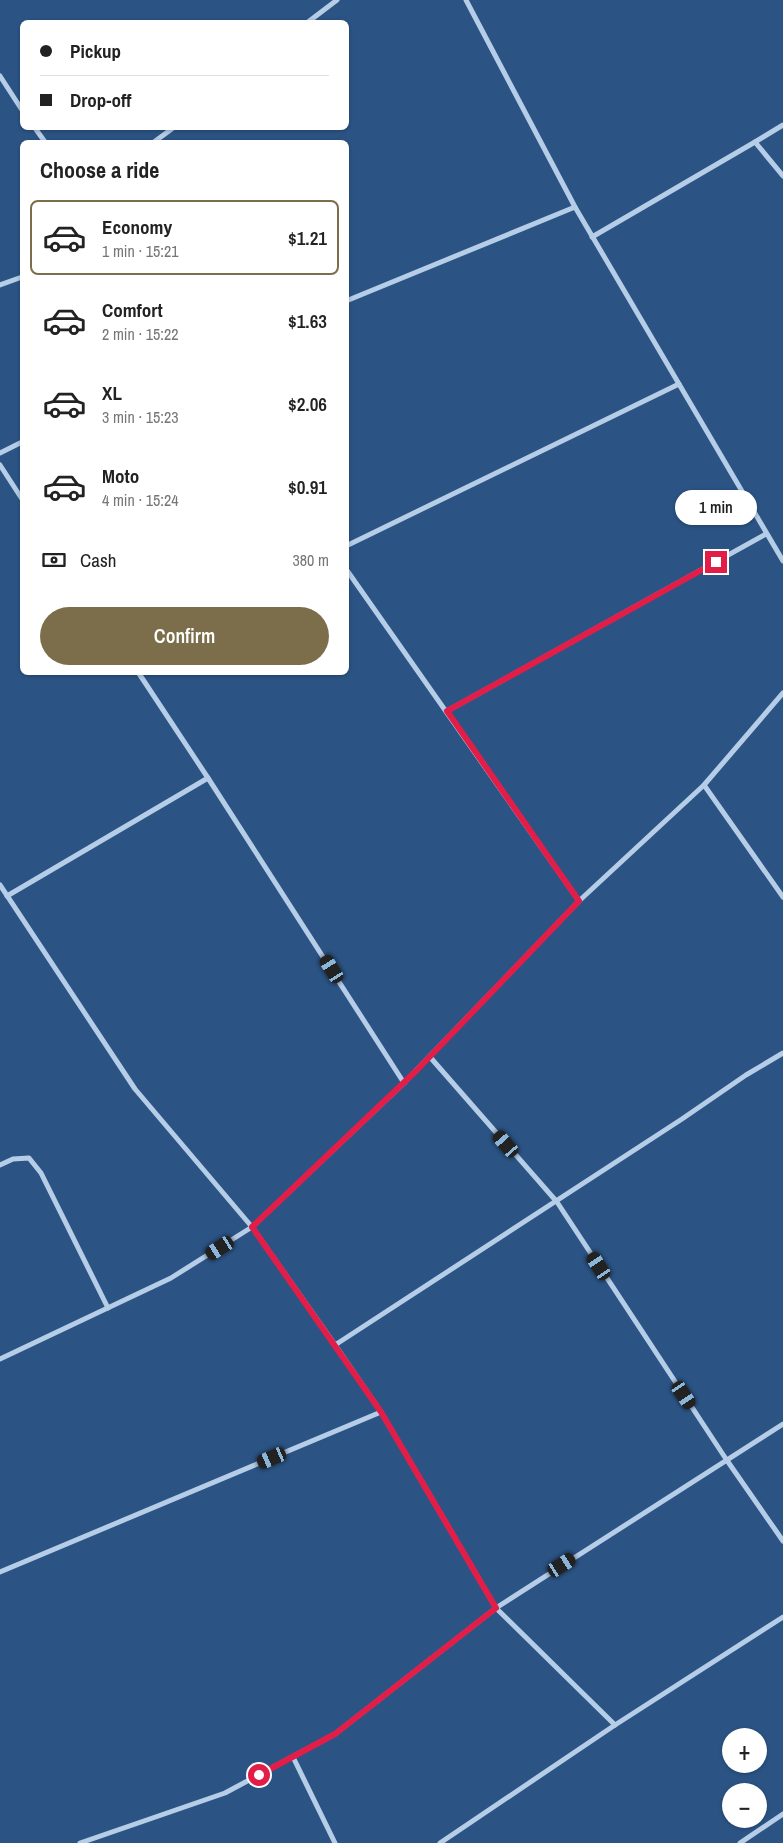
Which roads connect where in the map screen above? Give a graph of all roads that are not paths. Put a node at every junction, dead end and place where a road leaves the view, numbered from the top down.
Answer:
1 (337, 0) edge
2 (466, 0) edge
3 (311, 20) edge
4 (0, 76) edge
5 (20, 107) edge
6 (783, 124) edge
7 (170, 130) edge
8 (157, 140) edge
9 (755, 142) junction
10 (783, 176) edge
11 (575, 207) junction
12 (592, 237) junction
13 (20, 277) edge
14 (0, 285) edge
15 (349, 299) edge
16 (679, 384) junction
17 (20, 443) edge
18 (0, 453) edge
19 (0, 465) edge
20 (20, 496) edge
21 (766, 534) junction
22 (349, 545) edge
23 (783, 561) edge
24 (349, 572) edge
25 (140, 675) edge
26 (783, 693) edge
27 (447, 711) junction
28 (208, 778) junction
29 (704, 785) junction
30 (0, 885) edge
31 (7, 896) junction
32 (783, 898) edge
33 (579, 901) junction
34 (783, 1053) edge
35 (430, 1058) junction
36 (404, 1083) junction
37 (0, 1165) edge
38 (557, 1202) junction
39 (252, 1227) junction
40 (108, 1308) junction
41 (335, 1345) junction
42 (0, 1359) edge
43 (381, 1412) junction
44 (783, 1424) edge
45 (726, 1459) junction
46 (783, 1541) edge
47 (0, 1572) edge
48 (496, 1608) junction
49 (783, 1617) edge
50 (615, 1725) junction
51 (293, 1758) junction
52 (783, 1814) edge
53 (80, 1843) edge
54 (335, 1843) edge
55 (440, 1843) edge
56 (740, 1843) edge

1 - 3 street
2 - 11 street
4 - 5 street
6 - 9 street
7 - 8 street
9 - 10 street
9 - 12 street
11 - 12 street
11 - 15 street
12 - 16 street
13 - 14 street
16 - 21 street
16 - 22 street
17 - 18 street
19 - 20 street
21 - 23 street
21 - 27 street
24 - 27 street
25 - 28 street
26 - 29 street
27 - 33 street
28 - 31 street
28 - 36 street
29 - 32 street
29 - 33 street
30 - 31 street
31 - 39 street
33 - 35 street
34 - 38 street
35 - 36 street
35 - 38 street
36 - 39 street
37 - 40 street
38 - 41 street
38 - 45 street
39 - 40 street
39 - 41 street
40 - 42 street
41 - 43 street
43 - 47 street
43 - 48 street
44 - 45 street
45 - 46 street
45 - 48 street
48 - 50 street
48 - 51 street
49 - 50 street
50 - 55 street
51 - 53 street
51 - 54 street
52 - 56 street

